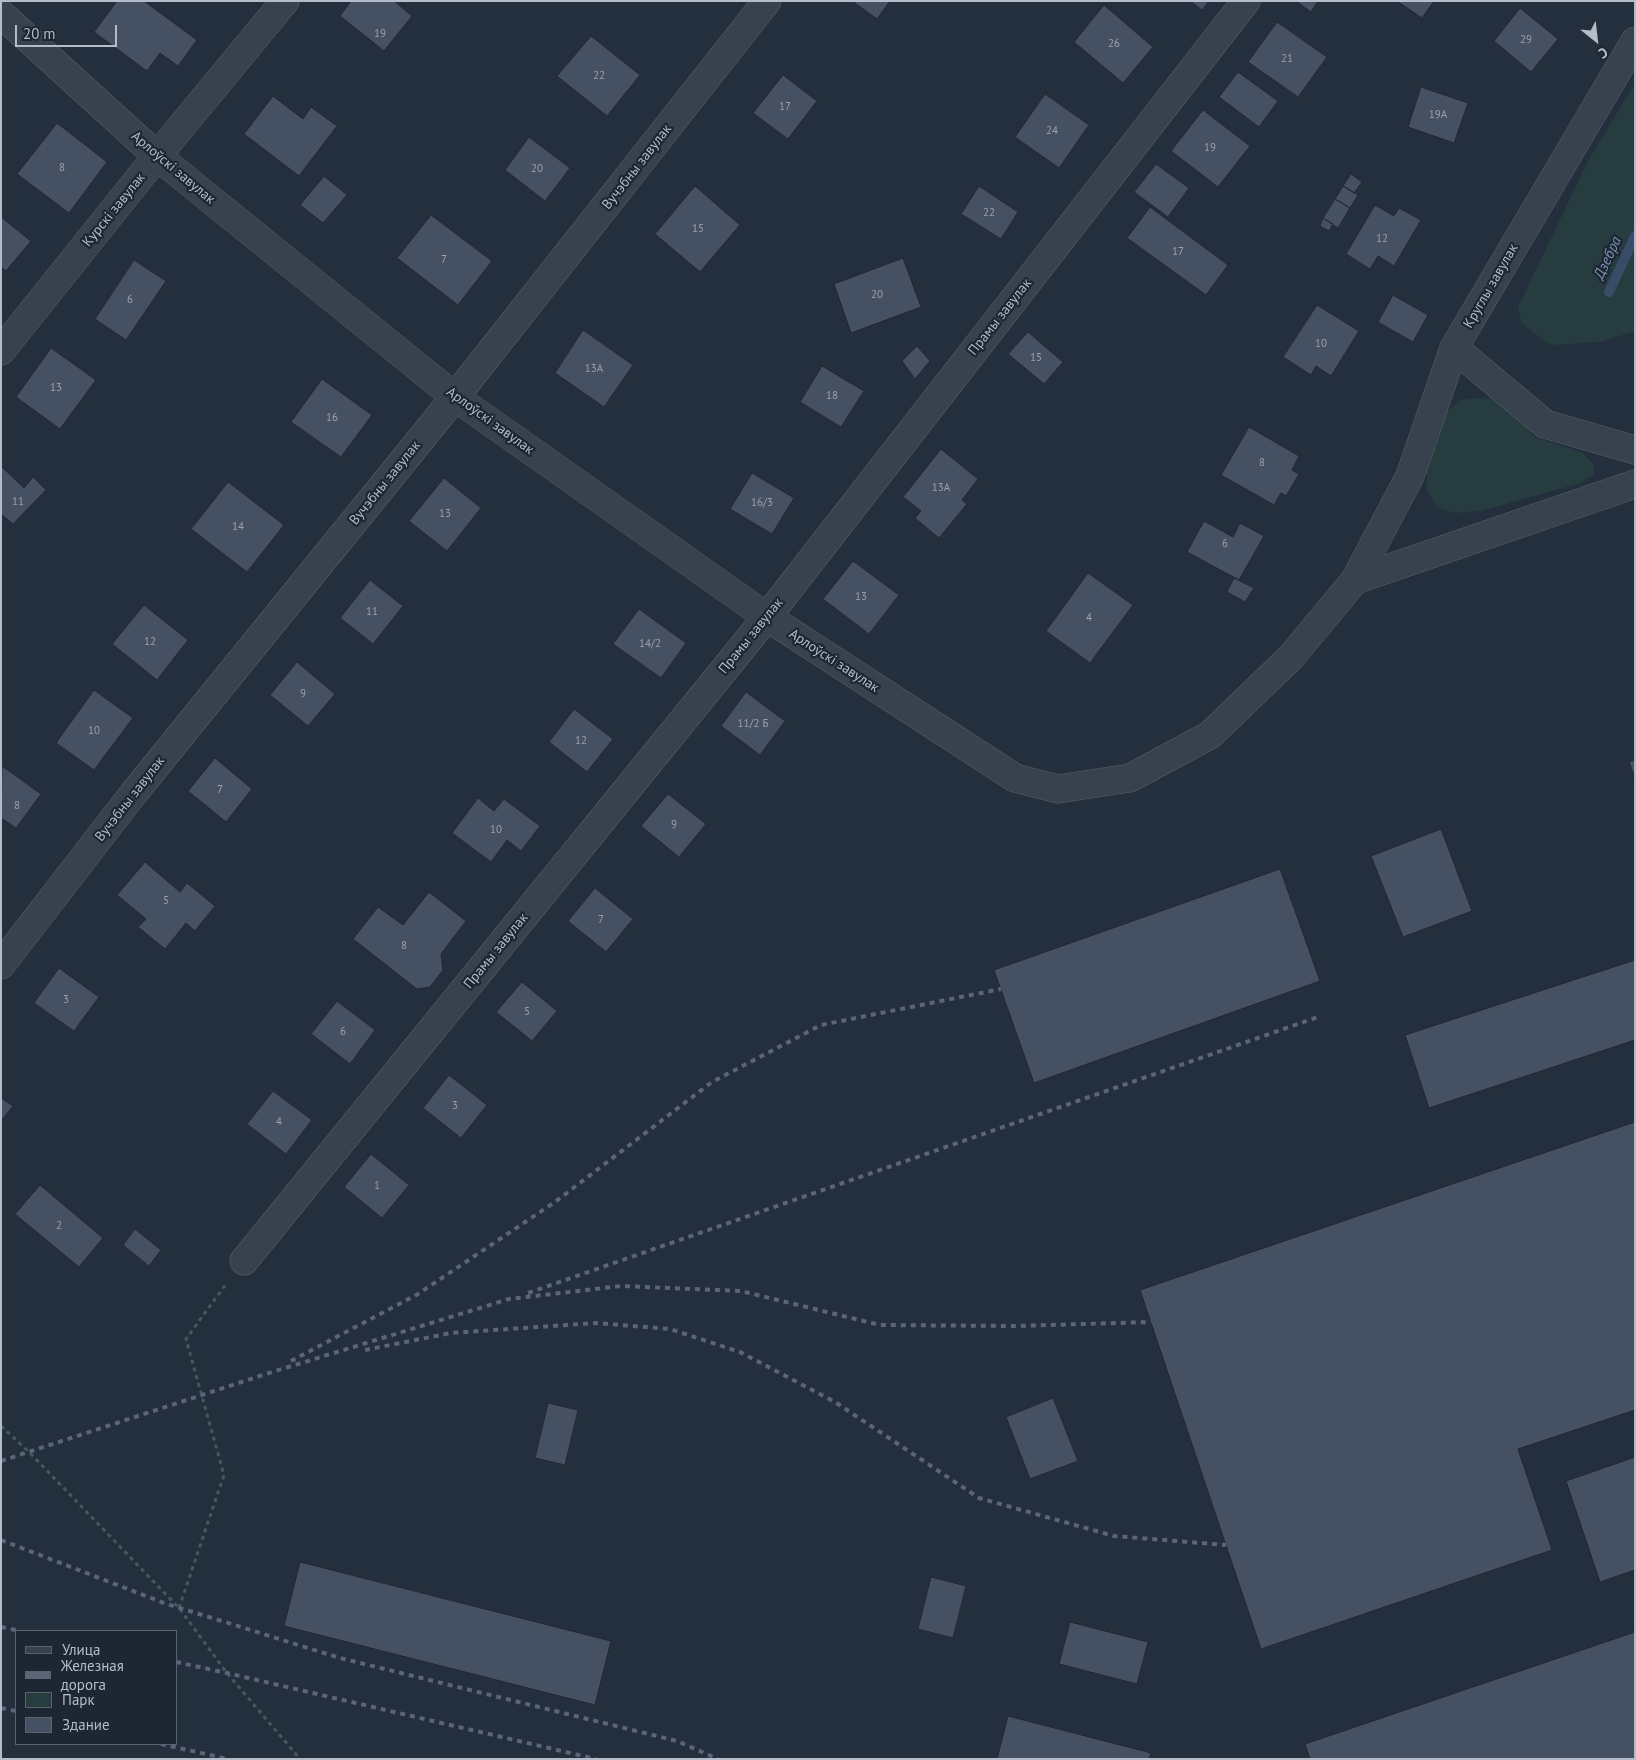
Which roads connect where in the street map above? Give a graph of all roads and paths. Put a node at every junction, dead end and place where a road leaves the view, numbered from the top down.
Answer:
1 (285, 1) edge
2 (767, 1) edge
3 (1246, 1) edge
4 (1, 14) edge
5 (1635, 41) edge
6 (157, 156) junction
7 (1454, 348) junction
8 (1, 351) edge
9 (455, 396) junction
10 (1635, 450) edge
11 (1635, 484) edge
12 (1355, 580) junction
13 (767, 618) junction
14 (1, 965) edge
15 (244, 1261) joint
16 (1, 1426) edge
17 (179, 1608) junction
18 (300, 1759) edge

1 - 6 street, Курскі завулак
2 - 9 street, Вучэбны завулак
3 - 13 street, Прамы завулак
4 - 6 street, Арлоўскі завулак
5 - 7 street, Круглы завулак
6 - 8 street, Курскі завулак
6 - 9 street, Арлоўскі завулак
7 - 10 street
7 - 12 street, Круглы завулак
9 - 13 street, Арлоўскі завулак
9 - 14 street, Вучэбны завулак
11 - 12 street
12 - 13 street, Арлоўскі завулак
13 - 15 street, Прамы завулак
15 - 17 path
16 - 17 path
17 - 18 path

